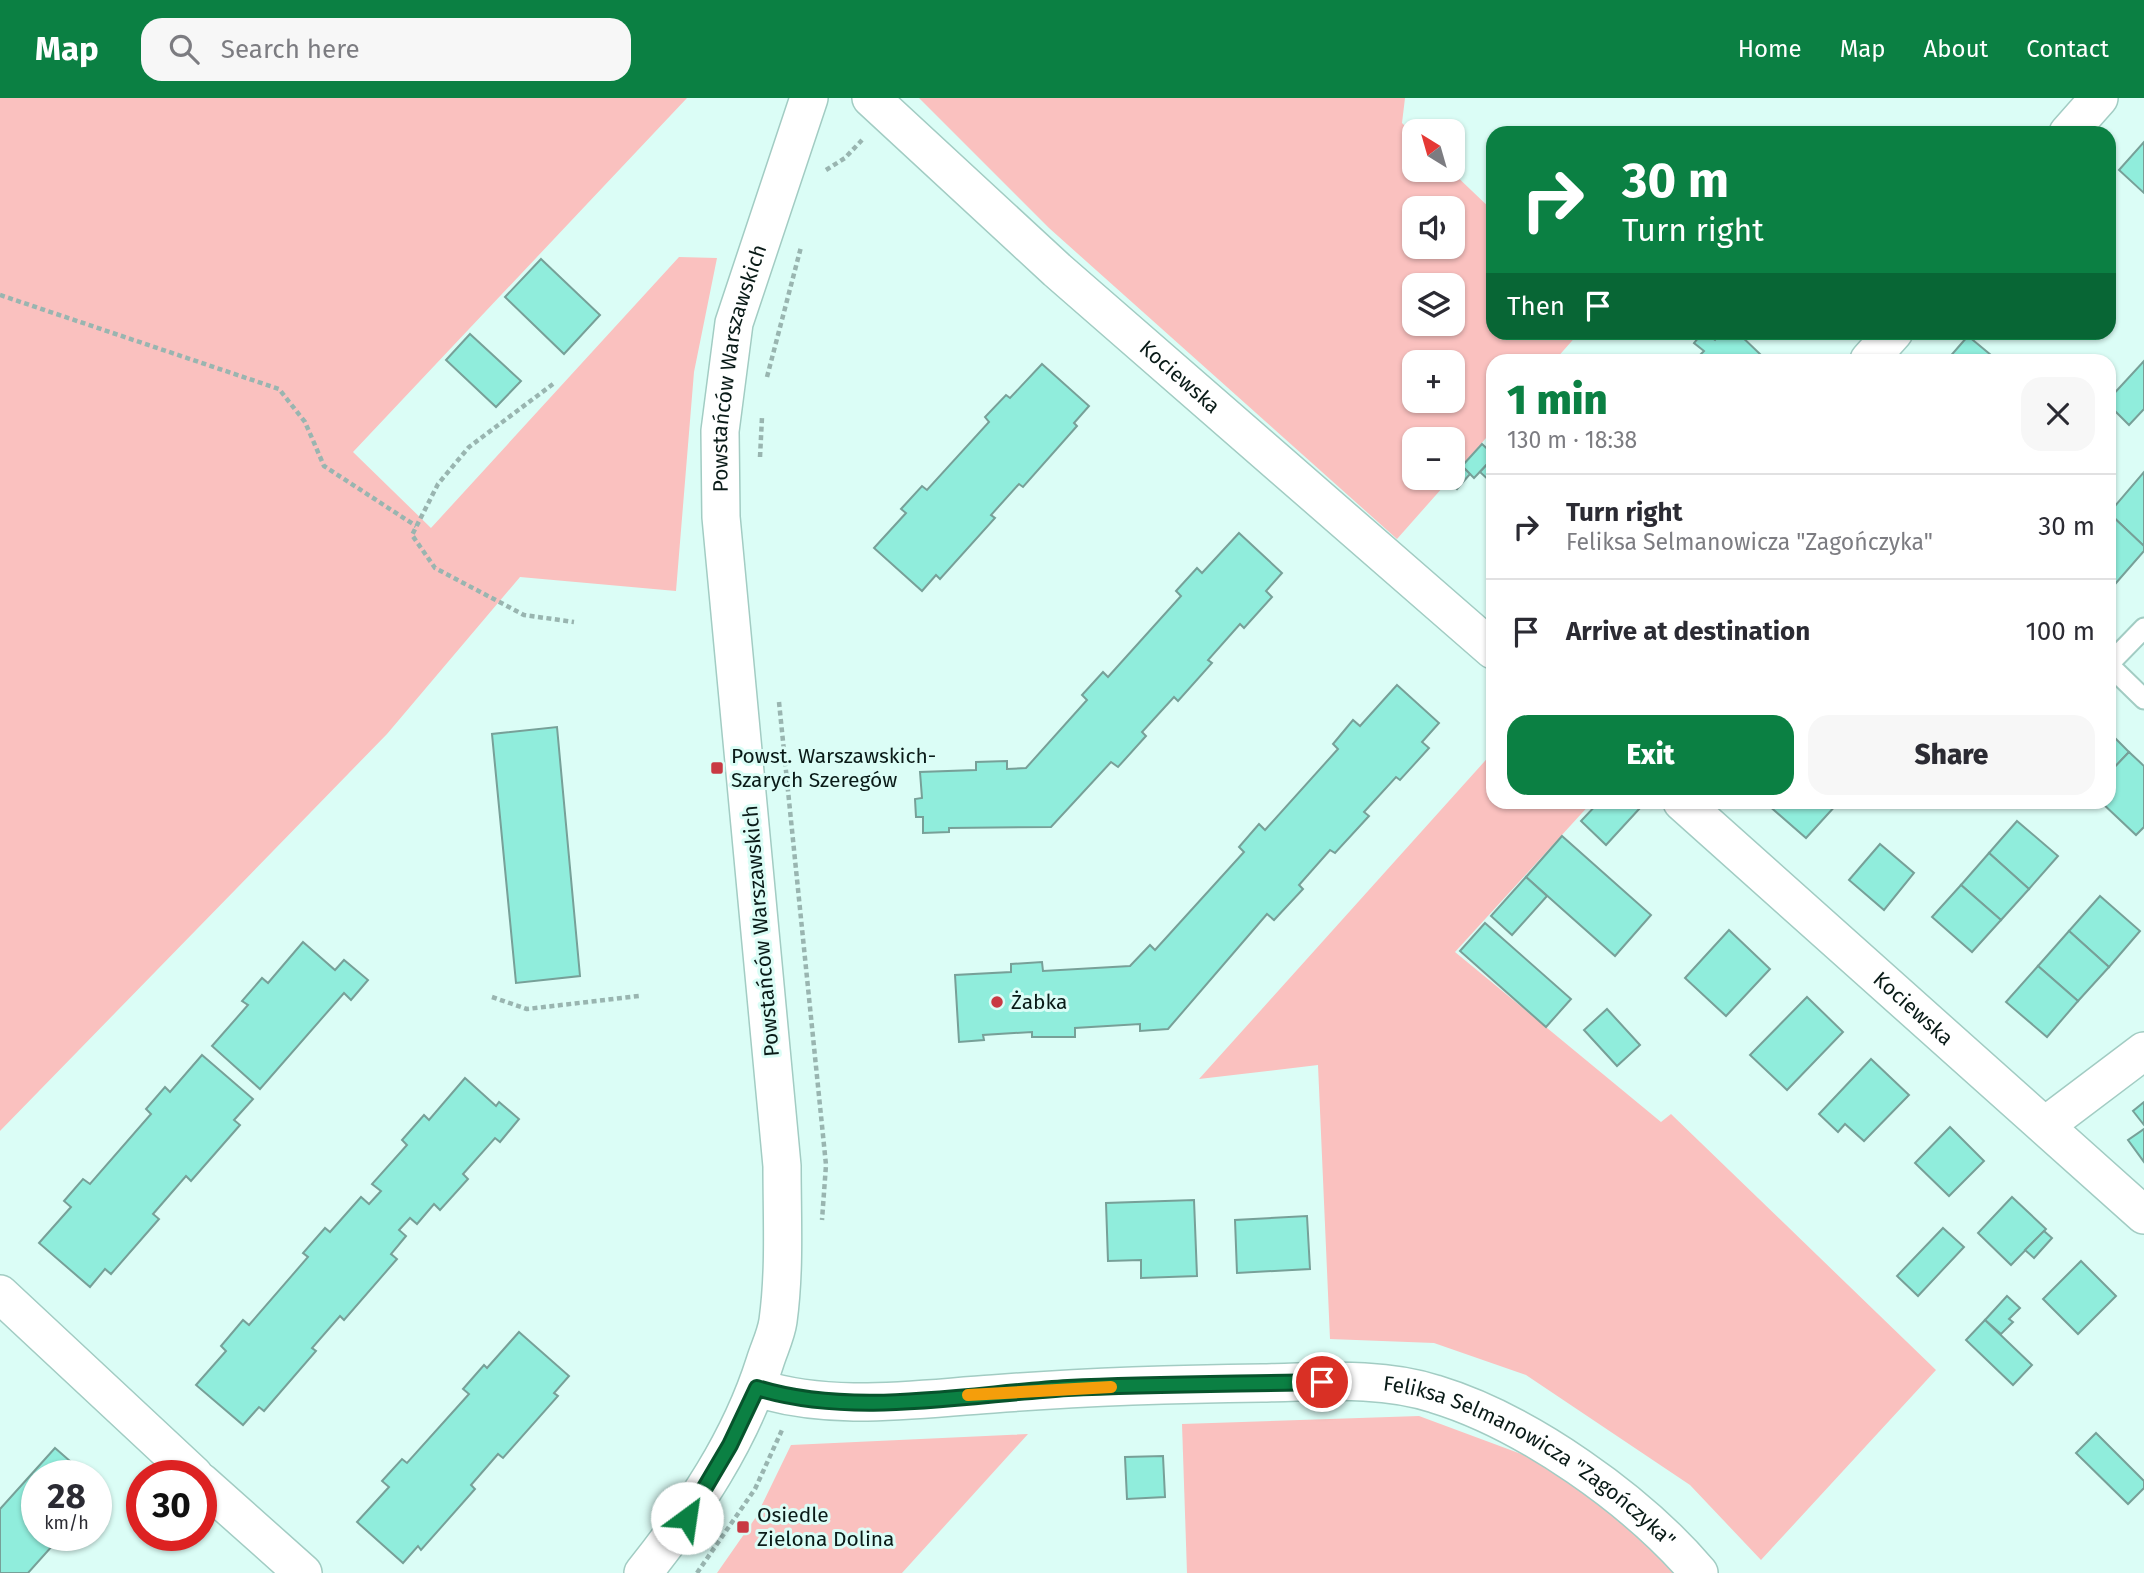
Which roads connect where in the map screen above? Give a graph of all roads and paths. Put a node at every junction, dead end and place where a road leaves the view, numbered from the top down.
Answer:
1 (809, 98) edge
2 (2099, 98) edge
3 (879, 105) edge
4 (2074, 126) edge
5 (821, 173) dead end
6 (804, 237) dead end
7 (0, 295) edge
8 (1887, 340) edge
9 (1874, 354) edge
10 (766, 380) dead end
11 (553, 384) dead end
12 (762, 406) dead end
13 (760, 471) dead end
14 (416, 526) junction
15 (574, 622) dead end
16 (2144, 628) edge
17 (1486, 644) edge
18 (2116, 658) edge
19 (2116, 672) edge
20 (2144, 699) edge
21 (1690, 809) edge
22 (639, 996) dead end
23 (492, 997) dead end
24 (2144, 1051) edge
25 (2046, 1125) junction
26 (2144, 1215) edge
27 (0, 1294) edge
28 (757, 1388) junction
29 (784, 1426) dead end
30 (178, 1460) edge
31 (217, 1496) edge
32 (303, 1573) edge
33 (643, 1573) edge
34 (696, 1573) edge
35 (1699, 1573) edge

1 - 28 street, Powstańców Warszawskich
2 - 4 street
3 - 5 path
3 - 17 street, Kociewska
6 - 10 path
7 - 14 path
8 - 9 street
11 - 14 path
12 - 13 path
14 - 15 path
16 - 18 lane
19 - 20 lane
21 - 25 street, Kociewska
22 - 23 path
24 - 25 street
25 - 26 street, Kociewska
27 - 30 street
28 - 33 street, Powstańców Warszawskich
28 - 35 street, Feliksa Selmanowicza "Zagończyka"
29 - 34 path
31 - 32 street

